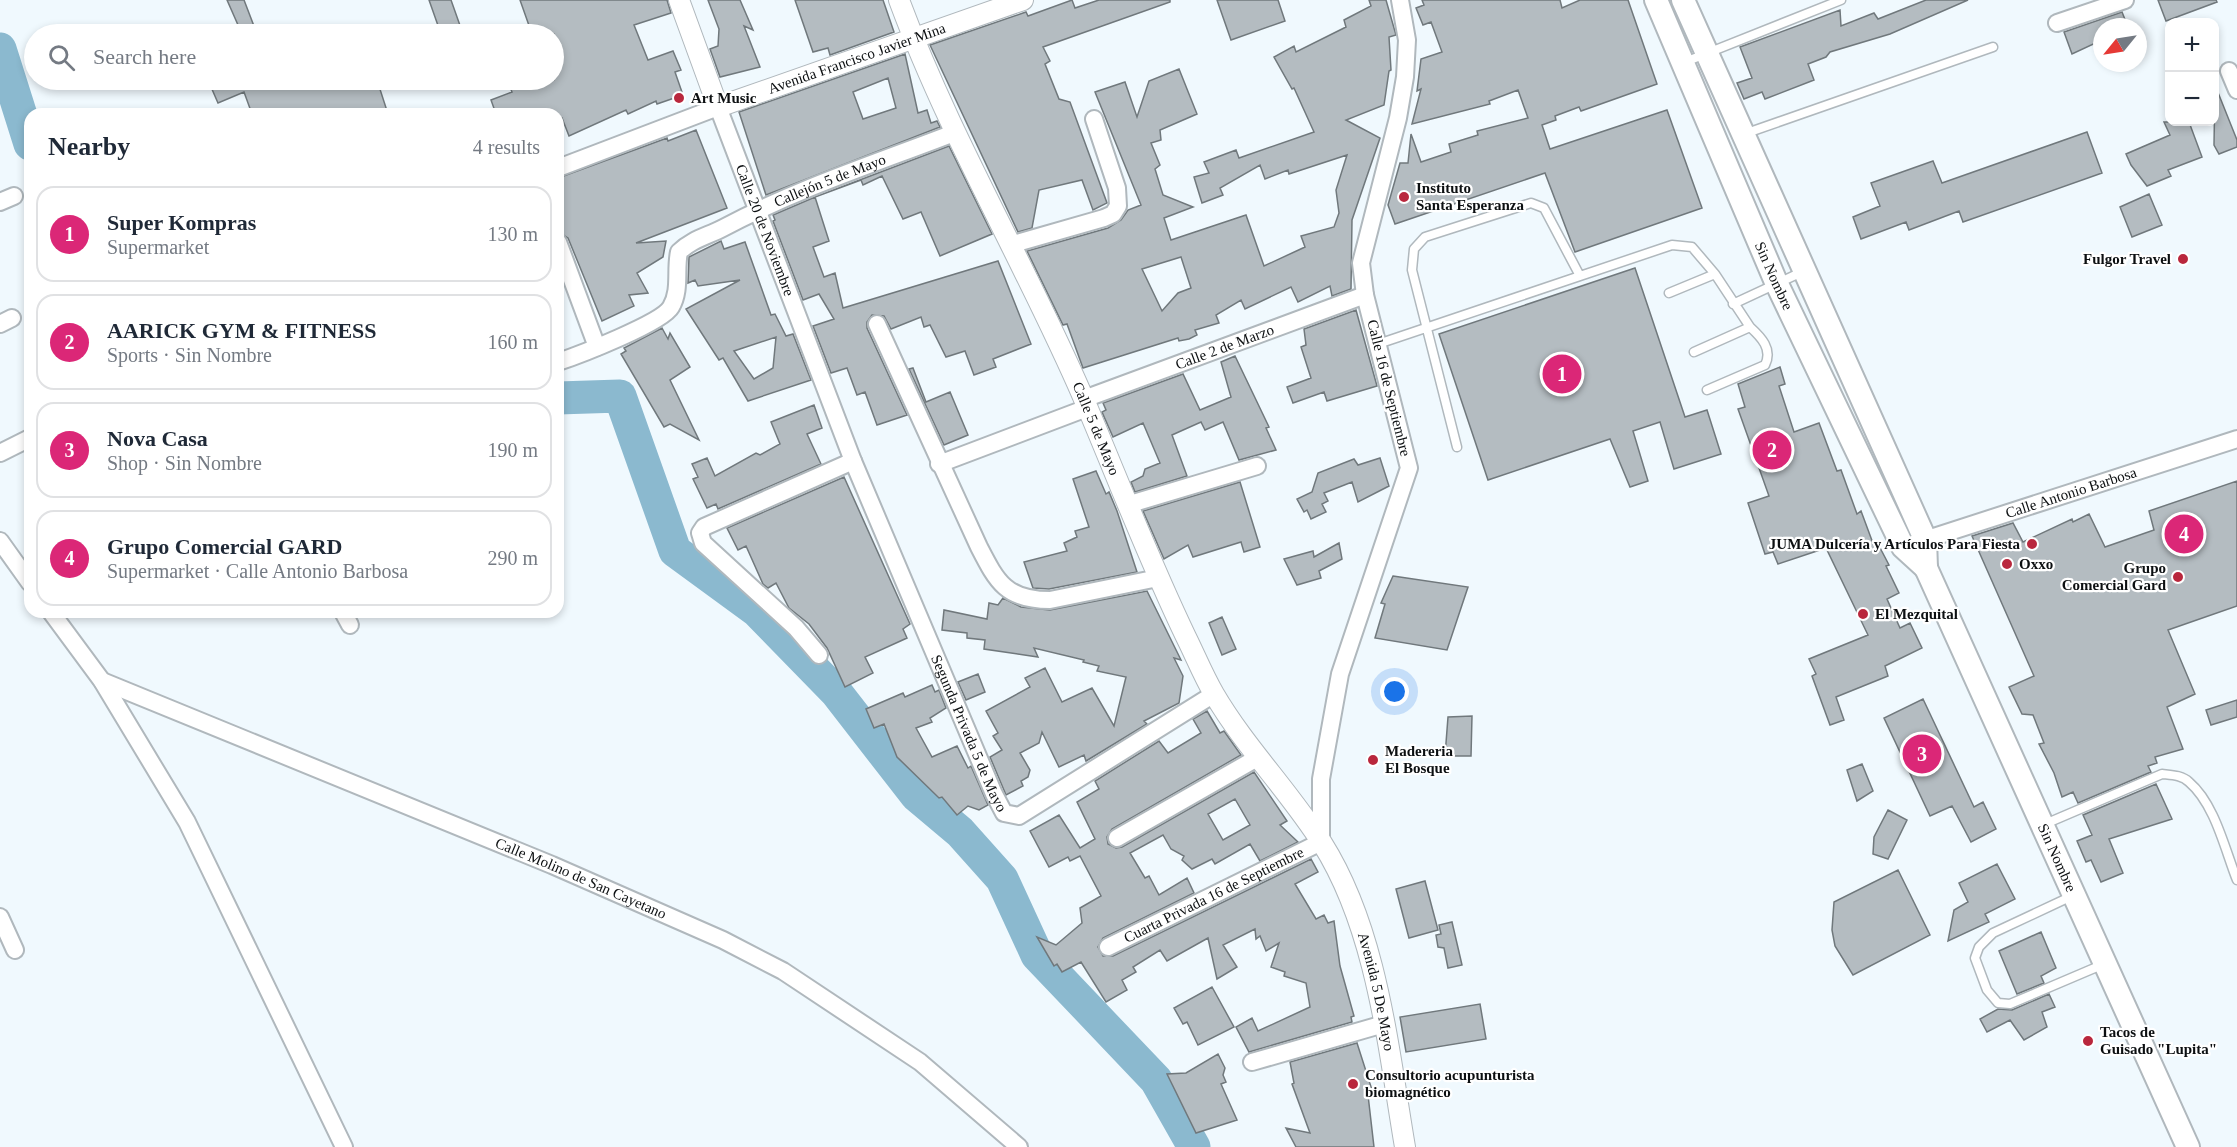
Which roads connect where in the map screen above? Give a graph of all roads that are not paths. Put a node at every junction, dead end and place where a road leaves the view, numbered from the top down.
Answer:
1 (679, 0) edge
2 (899, 0) edge
3 (1023, 0) edge
4 (1400, 0) edge
5 (1656, 0) edge
6 (1683, 0) edge
7 (1840, 0) edge
8 (2125, 0) edge
9 (2057, 22) dead end
10 (913, 38) junction
11 (1993, 47) dead end
12 (1708, 54) junction
13 (1683, 63) junction
14 (2229, 71) dead end
15 (2237, 90) edge
16 (718, 107) junction
17 (1094, 119) dead end
18 (954, 134) junction
19 (1744, 135) junction
20 (564, 166) edge
21 (757, 208) junction
22 (1010, 245) junction
23 (564, 258) edge
24 (1804, 270) junction
25 (1715, 274) junction
26 (1581, 276) junction
27 (1776, 282) junction
28 (1669, 293) dead end
29 (1365, 295) junction
30 (1733, 304) junction
31 (877, 324) dead end
32 (1750, 327) junction
33 (1425, 328) junction
34 (1378, 344) junction
35 (597, 347) junction
36 (1694, 352) dead end
37 (564, 360) edge
38 (1707, 390) dead end
39 (1085, 404) junction
40 (2237, 439) edge
41 (24, 441) edge
42 (1457, 447) dead end
43 (0, 453) edge
44 (853, 461) junction
45 (939, 464) junction
46 (1257, 466) dead end
47 (1127, 505) junction
48 (1924, 539) junction
49 (0, 541) edge
50 (1903, 547) junction
51 (1926, 568) junction
52 (24, 575) edge
53 (1158, 578) junction
54 (55, 618) edge
55 (819, 655) dead end
56 (102, 681) junction
57 (1214, 694) junction
58 (1257, 758) junction
59 (2041, 826) junction
60 (1117, 838) dead end
61 (1322, 842) junction
62 (2237, 880) edge
63 (2073, 895) junction
64 (0, 917) edge
65 (1108, 947) dead end
66 (15, 950) dead end
67 (2105, 964) junction
68 (1384, 1024) junction
69 (1252, 1062) dead end
70 (344, 1147) edge
71 (1019, 1147) edge
72 (1405, 1147) edge
73 (2188, 1147) edge

1 - 16 street, Calle 20 de Noviembre
2 - 10 street, Calle 5 de Mayo
3 - 10 street, Avenida Francisco Javier Mina
4 - 29 street, Calle 16 de Septiembre
5 - 13 main road, Sin Nombre
6 - 12 main road, Sin Nombre
7 - 12 lane
8 - 9 street
10 - 16 street, Avenida Francisco Javier Mina
10 - 18 street, Calle 5 de Mayo
11 - 19 lane
12 - 13 lane
12 - 19 main road, Sin Nombre
13 - 27 main road, Sin Nombre
14 - 15 street
16 - 20 street, Avenida Francisco Javier Mina
16 - 21 street, Calle 20 de Noviembre
17 - 22 street
18 - 21 street, Callejón 5 de Mayo
18 - 22 street, Calle 5 de Mayo
19 - 24 main road, Sin Nombre
21 - 35 street, Callejón 5 de Mayo
21 - 44 street, Calle 20 de Noviembre
22 - 39 street, Calle 5 de Mayo
23 - 35 street
24 - 27 lane
24 - 48 main road, Sin Nombre
25 - 26 lane
25 - 28 lane
25 - 30 lane
26 - 33 lane
26 - 33 lane
27 - 30 lane
27 - 50 main road, Sin Nombre
29 - 34 street, Calle 16 de Septiembre
29 - 39 street, Calle 2 de Marzo
30 - 32 lane
31 - 45 street
32 - 36 lane
32 - 38 lane
33 - 34 lane
33 - 42 lane
34 - 61 street, Calle 16 de Septiembre
35 - 37 street, Callejón 5 de Mayo
39 - 45 street, Calle 2 de Marzo
39 - 47 street, Calle 5 de Mayo
40 - 48 street, Calle Antonio Barbosa
41 - 43 street
44 - 55 street
44 - 57 street, Segunda Privada 5 de Mayo
45 - 53 street
46 - 47 street
47 - 53 street, Calle 5 de Mayo
48 - 50 street, Calle Antonio Barbosa
48 - 51 main road
49 - 52 street
50 - 51 main road
51 - 59 main road, Sin Nombre
53 - 57 street, Calle 5 de Mayo
54 - 56 street
56 - 70 street
56 - 71 street, Calle Molino de San Cayetano
57 - 58 street, Calle 5 de Mayo
58 - 60 street
58 - 61 street, Calle 5 de Mayo
59 - 62 lane
59 - 63 main road, Sin Nombre
61 - 65 street, Cuarta Privada 16 de Septiembre
61 - 68 street, Avenida 5 De Mayo
63 - 67 main road, Sin Nombre
63 - 67 lane
64 - 66 street
67 - 73 main road, Sin Nombre
68 - 69 street
68 - 72 street, Avenida 5 De Mayo

